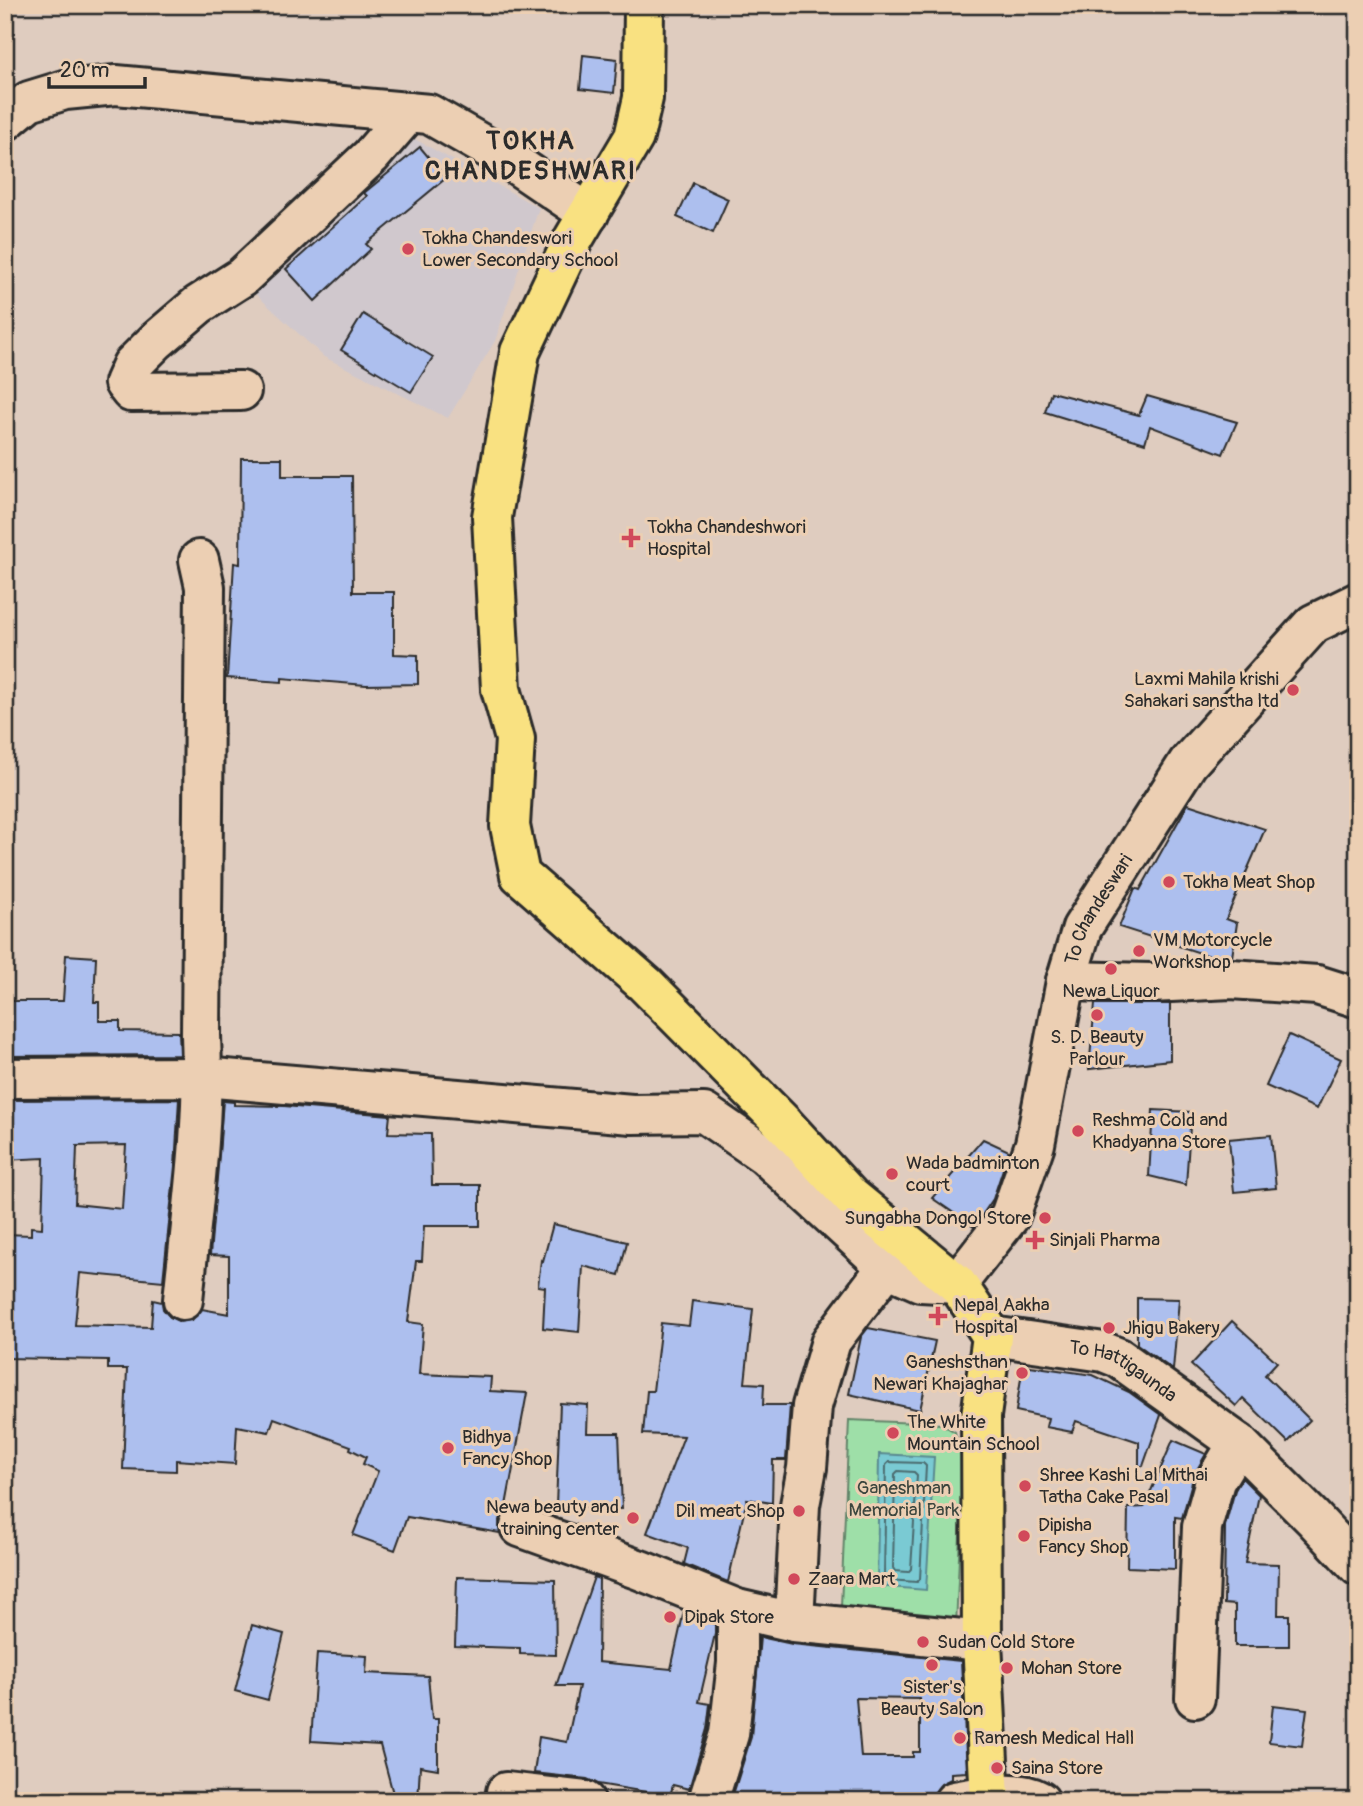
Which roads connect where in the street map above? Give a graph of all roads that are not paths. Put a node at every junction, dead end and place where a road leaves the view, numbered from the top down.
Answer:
1 (644, 5) edge
2 (409, 112) junction
3 (5, 121) edge
4 (589, 214) junction
5 (241, 391) dead end
6 (199, 560) dead end
7 (1358, 602) edge
8 (1066, 981) junction
9 (1358, 998) edge
10 (203, 1077) junction
11 (5, 1078) edge
12 (887, 1267) junction
13 (957, 1284) junction
14 (183, 1300) dead end
15 (992, 1336) junction
16 (1238, 1443) junction
17 (520, 1527) dead end
18 (1358, 1566) edge
19 (737, 1609) junction
20 (794, 1622) junction
21 (982, 1641) junction
22 (1195, 1698) dead end
23 (506, 1792) dead end
24 (978, 1799) edge
25 (585, 1801) edge
26 (708, 1801) edge
27 (1040, 1801) edge

1 - 4 main road
2 - 3 street
2 - 4 street
2 - 5 street
4 - 13 main road
6 - 10 street
7 - 8 street, To Chandeswari
8 - 9 street
8 - 13 street, To Chandeswari
10 - 11 street
10 - 12 street
10 - 14 street
12 - 13 street
12 - 20 street
13 - 15 main road
15 - 16 street, To Hattigaunda
15 - 21 main road
16 - 18 street, To Hattigaunda
16 - 22 street
17 - 19 street
19 - 20 street
19 - 26 street
20 - 21 street
21 - 24 main road
23 - 25 street
24 - 27 street

